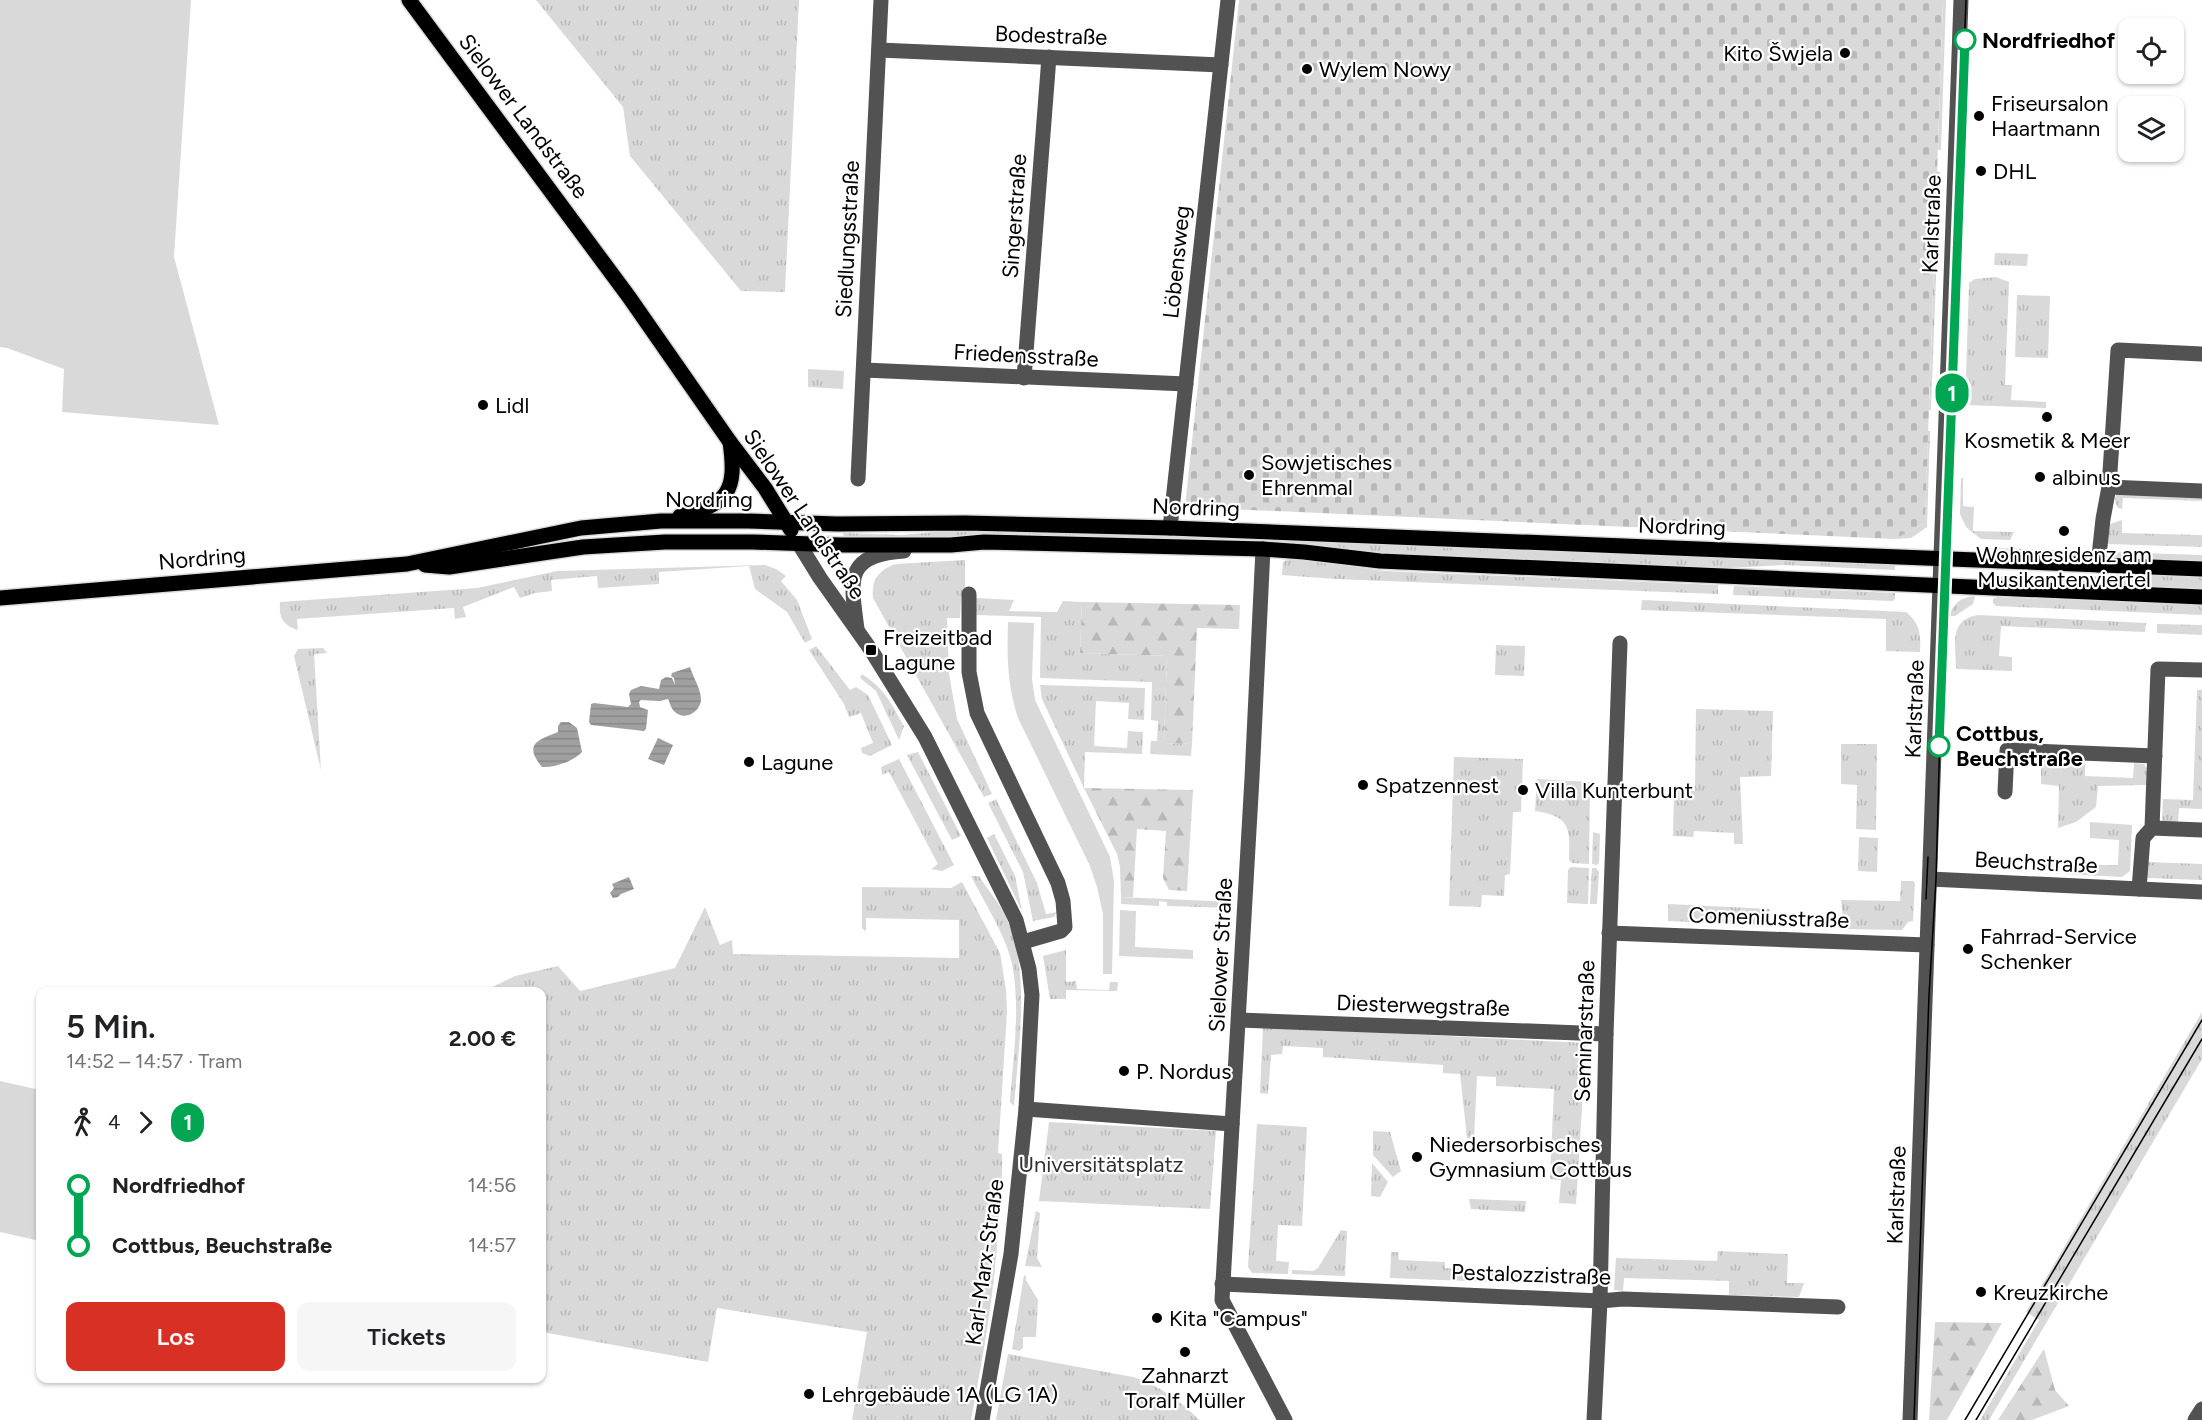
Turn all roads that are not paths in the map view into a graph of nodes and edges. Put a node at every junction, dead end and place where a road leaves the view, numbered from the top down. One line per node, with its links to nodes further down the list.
1 (409, 0): 12 (main road, Sielower Landstraße)
2 (881, 0): 5 (street, Siedlungsstraße)
3 (1228, 0): 7 (street, Löbensweg)
4 (1961, 0): 22 (street, Karlstraße)
5 (879, 50): 6 (street, Bodestraße); 9 (street, Siedlungsstraße)
6 (1049, 57): 7 (street, Bodestraße); 10 (street, Singerstraße)
7 (1221, 65): 11 (street, Löbensweg)
8 (2202, 354): 14 (street)
9 (864, 370): 10 (street, Friedensstraße); 13 (street, Siedlungsstraße)
10 (1024, 378): 11 (street, Friedensstraße)
11 (1185, 384): 18 (street, Löbensweg)
12 (730, 442): 16 (main road); 17 (main road, Sielower Landstraße)
13 (858, 479)
14 (2109, 487): 15 (street); 24 (street)
15 (2202, 491)
16 (661, 521): 17 (main road, Nordring); 23 (main road, Nordring)
17 (787, 524): 18 (main road, Nordring); 19 (main road, Sielower Landstraße)
18 (1170, 528): 22 (main road, Nordring)
19 (799, 544): 20 (main road, Nordring); 23 (main road, Nordring); 30 (street, Sielower Landstraße)
20 (951, 545): 21 (main road, Nordring); 30 (street)
21 (1263, 549): 26 (main road, Nordring); 43 (street, Sielower Straße)
22 (1941, 559): 24 (main road, Nordring); 26 (street, Karlstraße)
23 (407, 564): 29 (main road, Nordring)
24 (2098, 566): 25 (main road, Nordring)
25 (2202, 569)
26 (1941, 585): 28 (main road, Nordring); 37 (street, Karlstraße)
27 (969, 594): 41 (street)
28 (2202, 597)
29 (0, 598)
30 (857, 631): 41 (street, Sielower Landstraße)
31 (1620, 643): 40 (street, Seminarstraße)
32 (2202, 670): 33 (street)
33 (2155, 756): 34 (street); 35 (street)
34 (2005, 792)
35 (2152, 828): 36 (street); 38 (street)
36 (2202, 830)
37 (1930, 879): 38 (street, Beuchstraße); 42 (street, Karlstraße)
38 (2139, 889): 39 (street, Beuchstraße)
39 (2202, 892)
40 (1609, 933): 42 (street, Comeniusstraße); 44 (street, Seminarstraße)
41 (1023, 942): 45 (street, Sielower Landstraße)
42 (1927, 945): 54 (street, Karlstraße)
43 (1239, 1020): 44 (street, Diesterwegstraße); 46 (street, Sielower Straße)
44 (1606, 1034): 48 (street, Seminarstraße)
45 (1026, 1109): 46 (street); 51 (street, Karl-Marx-Straße)
46 (1232, 1124): 47 (street, Sielower Straße)
47 (1222, 1284): 48 (street, Pestalozzistraße); 52 (street, Sielower Straße)
48 (1600, 1301): 49 (street, Pestalozzistraße); 53 (street, Seminarstraße)
49 (1838, 1307)
50 (2202, 1408): 55 (street)
51 (982, 1420)
52 (1285, 1420)
53 (1594, 1420)
54 (1910, 1420)
55 (2195, 1420)

